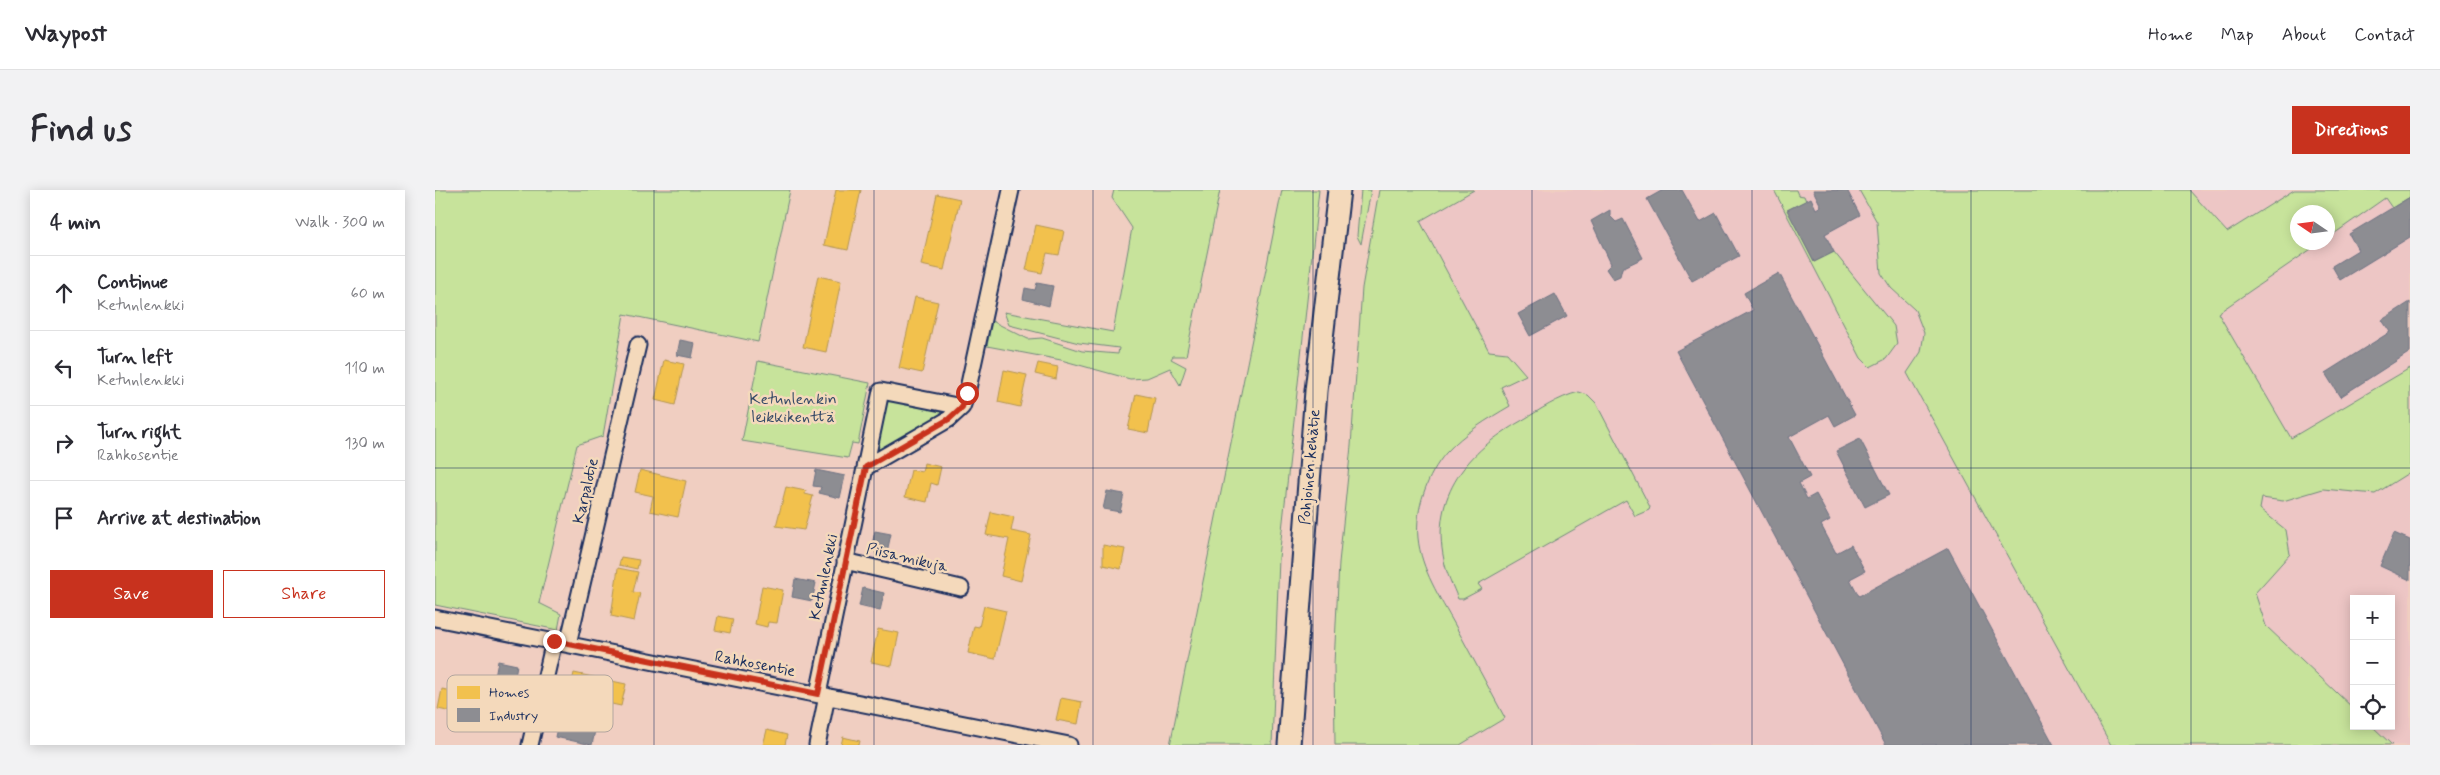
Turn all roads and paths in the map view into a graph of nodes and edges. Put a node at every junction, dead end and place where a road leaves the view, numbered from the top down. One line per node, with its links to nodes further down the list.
1 (1011, 190): 4 (street)
2 (1339, 190): 16 (main road, Pohjoinen kehätie)
3 (638, 345): 9 (street, Karpalotie)
4 (962, 407): 5 (street); 5 (street, Ketunlenkki)
5 (866, 467): 6 (street, Ketunlenkki)
6 (845, 561): 7 (street, Piisamikuja); 11 (street, Ketunlenkki)
7 (961, 588)
8 (435, 618): 9 (street, Rahkosentie)
9 (561, 643): 10 (street, Karpalotie); 11 (street, Rahkosentie)
10 (551, 675)
11 (823, 695): 14 (street, Ketunlenkki); 15 (street, Rahkosentie)
12 (534, 732): 13 (street, Karpalotie)
13 (530, 745)
14 (817, 745)
15 (1069, 745)
16 (1289, 745)

